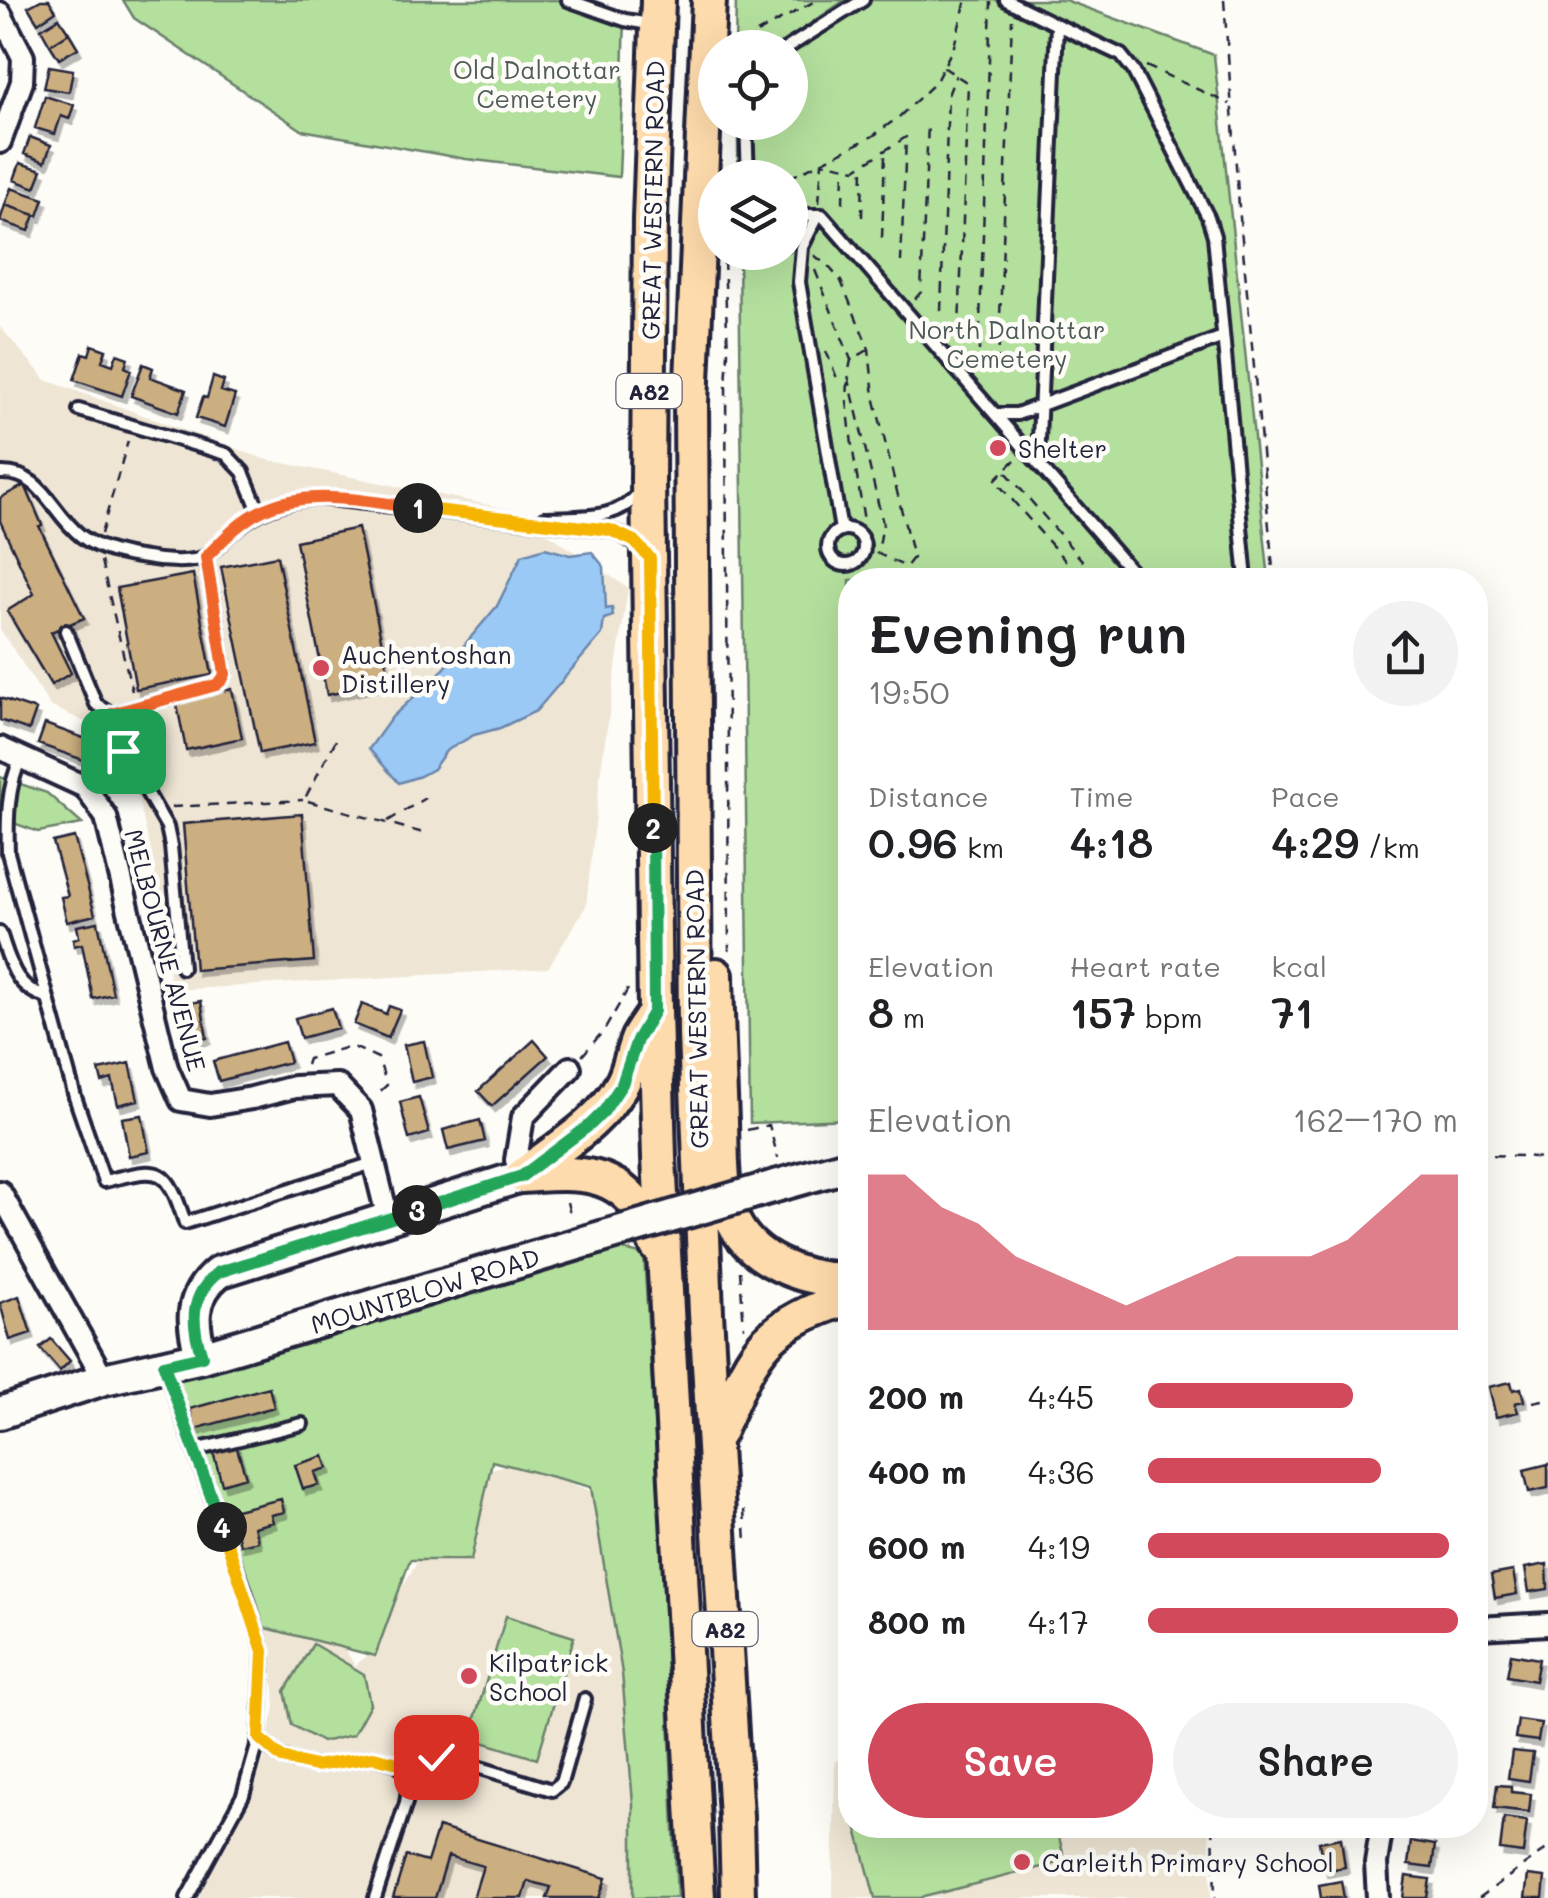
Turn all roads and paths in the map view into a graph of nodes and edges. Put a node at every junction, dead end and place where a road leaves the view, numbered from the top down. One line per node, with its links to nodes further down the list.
1 (568, 0): 9 (lane)
2 (708, 0): 67 (main road, GREAT WESTERN ROAD / A82)
3 (817, 0): 12 (path)
4 (863, 0): 13 (lane)
5 (966, 0): 15 (path)
6 (992, 0): 41 (path)
7 (1224, 0): 17 (path)
8 (1009, 2): 11 (lane); 43 (path)
9 (657, 12): 52 (main road, GREAT WESTERN ROAD / A82)
10 (0, 13): 19 (street)
11 (1057, 25): 14 (lane); 45 (lane)
12 (762, 30)
13 (808, 34)
14 (1121, 55): 17 (path); 39 (lane)
15 (943, 67): 16 (path); 21 (path)
16 (956, 75): 37 (path); 38 (path)
17 (1232, 104): 65 (path)
18 (928, 123): 36 (path)
19 (0, 142)
20 (885, 151): 22 (path); 30 (path); 33 (path)
21 (822, 162): 23 (path); 24 (path); 27 (path)
22 (863, 164): 23 (path); 28 (path)
23 (844, 168): 25 (path)
24 (808, 169)
25 (843, 203)
26 (808, 215): 27 (lane)
27 (818, 215): 29 (lane); 36 (lane)
28 (862, 217)
29 (808, 235)
30 (882, 238)
31 (808, 251): 40 (path)
32 (808, 256): 42 (path)
33 (901, 262)
34 (725, 270): 78 (path)
35 (800, 270): 55 (lane)
36 (904, 310): 47 (lane)
37 (941, 311)
38 (959, 330)
39 (1223, 338): 45 (lane); 64 (lane)
40 (870, 349): 42 (path); 58 (path)
41 (979, 350)
42 (851, 360): 44 (path)
43 (998, 367)
44 (848, 375): 56 (path); 58 (path)
45 (1041, 404): 47 (lane); 49 (lane)
46 (79, 410): 53 (lane)
47 (996, 414): 48 (lane)
48 (1026, 448): 49 (lane); 50 (path)
49 (1038, 462): 63 (lane)
50 (1004, 470): 61 (path); 62 (path)
51 (0, 473): 59 (lane)
52 (648, 479): 54 (lane); 60 (main road, GREAT WESTERN ROAD / A82)
53 (260, 511): 54 (lane); 59 (lane)
54 (514, 519): 60 (lane)
55 (841, 530): 56 (lane); 57 (lane)
56 (858, 534): 57 (lane)
57 (864, 547): 58 (path)
58 (877, 554)
59 (206, 557): 68 (lane)
60 (650, 558): 82 (main road, GREAT WESTERN ROAD / A82)
61 (1072, 568)
62 (1089, 568)
63 (1129, 568)
64 (1245, 568)
65 (1273, 568)
66 (66, 631): 68 (lane)
67 (692, 689): 98 (main road); 110 (main road, GREAT WESTERN ROAD / A82)
68 (112, 714): 74 (lane)
69 (336, 740): 73 (path)
70 (0, 748): 71 (street, MELBOURNE AVENUE)
71 (22, 757): 81 (lane); 84 (street, MELBOURNE AVENUE)
72 (425, 798): 75 (path)
73 (304, 800): 74 (path); 75 (path)
74 (155, 808): 79 (lane)
75 (385, 823): 76 (path)
76 (427, 834)
77 (0, 934): 81 (lane)
78 (730, 964)
79 (182, 968)
80 (630, 985): 83 (path)
81 (48, 996): 89 (lane)
82 (654, 1011): 91 (main road); 99 (main road, GREAT WESTERN ROAD / A82)
83 (570, 1068): 91 (street)
84 (310, 1086): 85 (street); 85 (path)
85 (354, 1104): 89 (street)
86 (770, 1130): 92 (path)
87 (1488, 1156): 88 (path)
88 (1548, 1159)
89 (373, 1163): 95 (street)
90 (838, 1168): 92 (street, MOUNTBLOW ROAD)
91 (522, 1176): 95 (street); 99 (main road, A82)
92 (776, 1177): 97 (street, MOUNTBLOW ROAD, bridge)
93 (0, 1192): 96 (street)
94 (566, 1195): 97 (path)
95 (388, 1219): 103 (street)
96 (10, 1233): 105 (street)
97 (580, 1234): 103 (street, MOUNTBLOW ROAD)
98 (746, 1238): 100 (main road); 102 (path)
99 (664, 1264): 122 (main road, GREAT WESTERN ROAD / A82)
100 (838, 1279)
101 (838, 1301): 110 (main road)
102 (744, 1326)
103 (202, 1356): 104 (street, MOUNTBLOW ROAD)
104 (164, 1365): 105 (street, MOUNTBLOW ROAD); 111 (lane)
105 (104, 1378): 108 (street, MOUNTBLOW ROAD)
106 (1548, 1399): 107 (path)
107 (1533, 1402)
108 (0, 1413)
109 (302, 1424): 111 (lane)
110 (715, 1440): 123 (main road, GREAT WESTERN ROAD / A82)
111 (195, 1450): 115 (lane)
112 (1548, 1624): 113 (street)
113 (1488, 1629)
114 (585, 1700): 116 (lane)
115 (259, 1738): 116 (lane); 120 (lane)
116 (399, 1764): 121 (lane)
117 (1213, 1838): 124 (path)
118 (1380, 1838): 125 (street)
119 (1548, 1848): 126 (path)
120 (187, 1898)
121 (375, 1898)
122 (698, 1898)
123 (738, 1898)
124 (1215, 1898)
125 (1378, 1898)
126 (1479, 1898)

